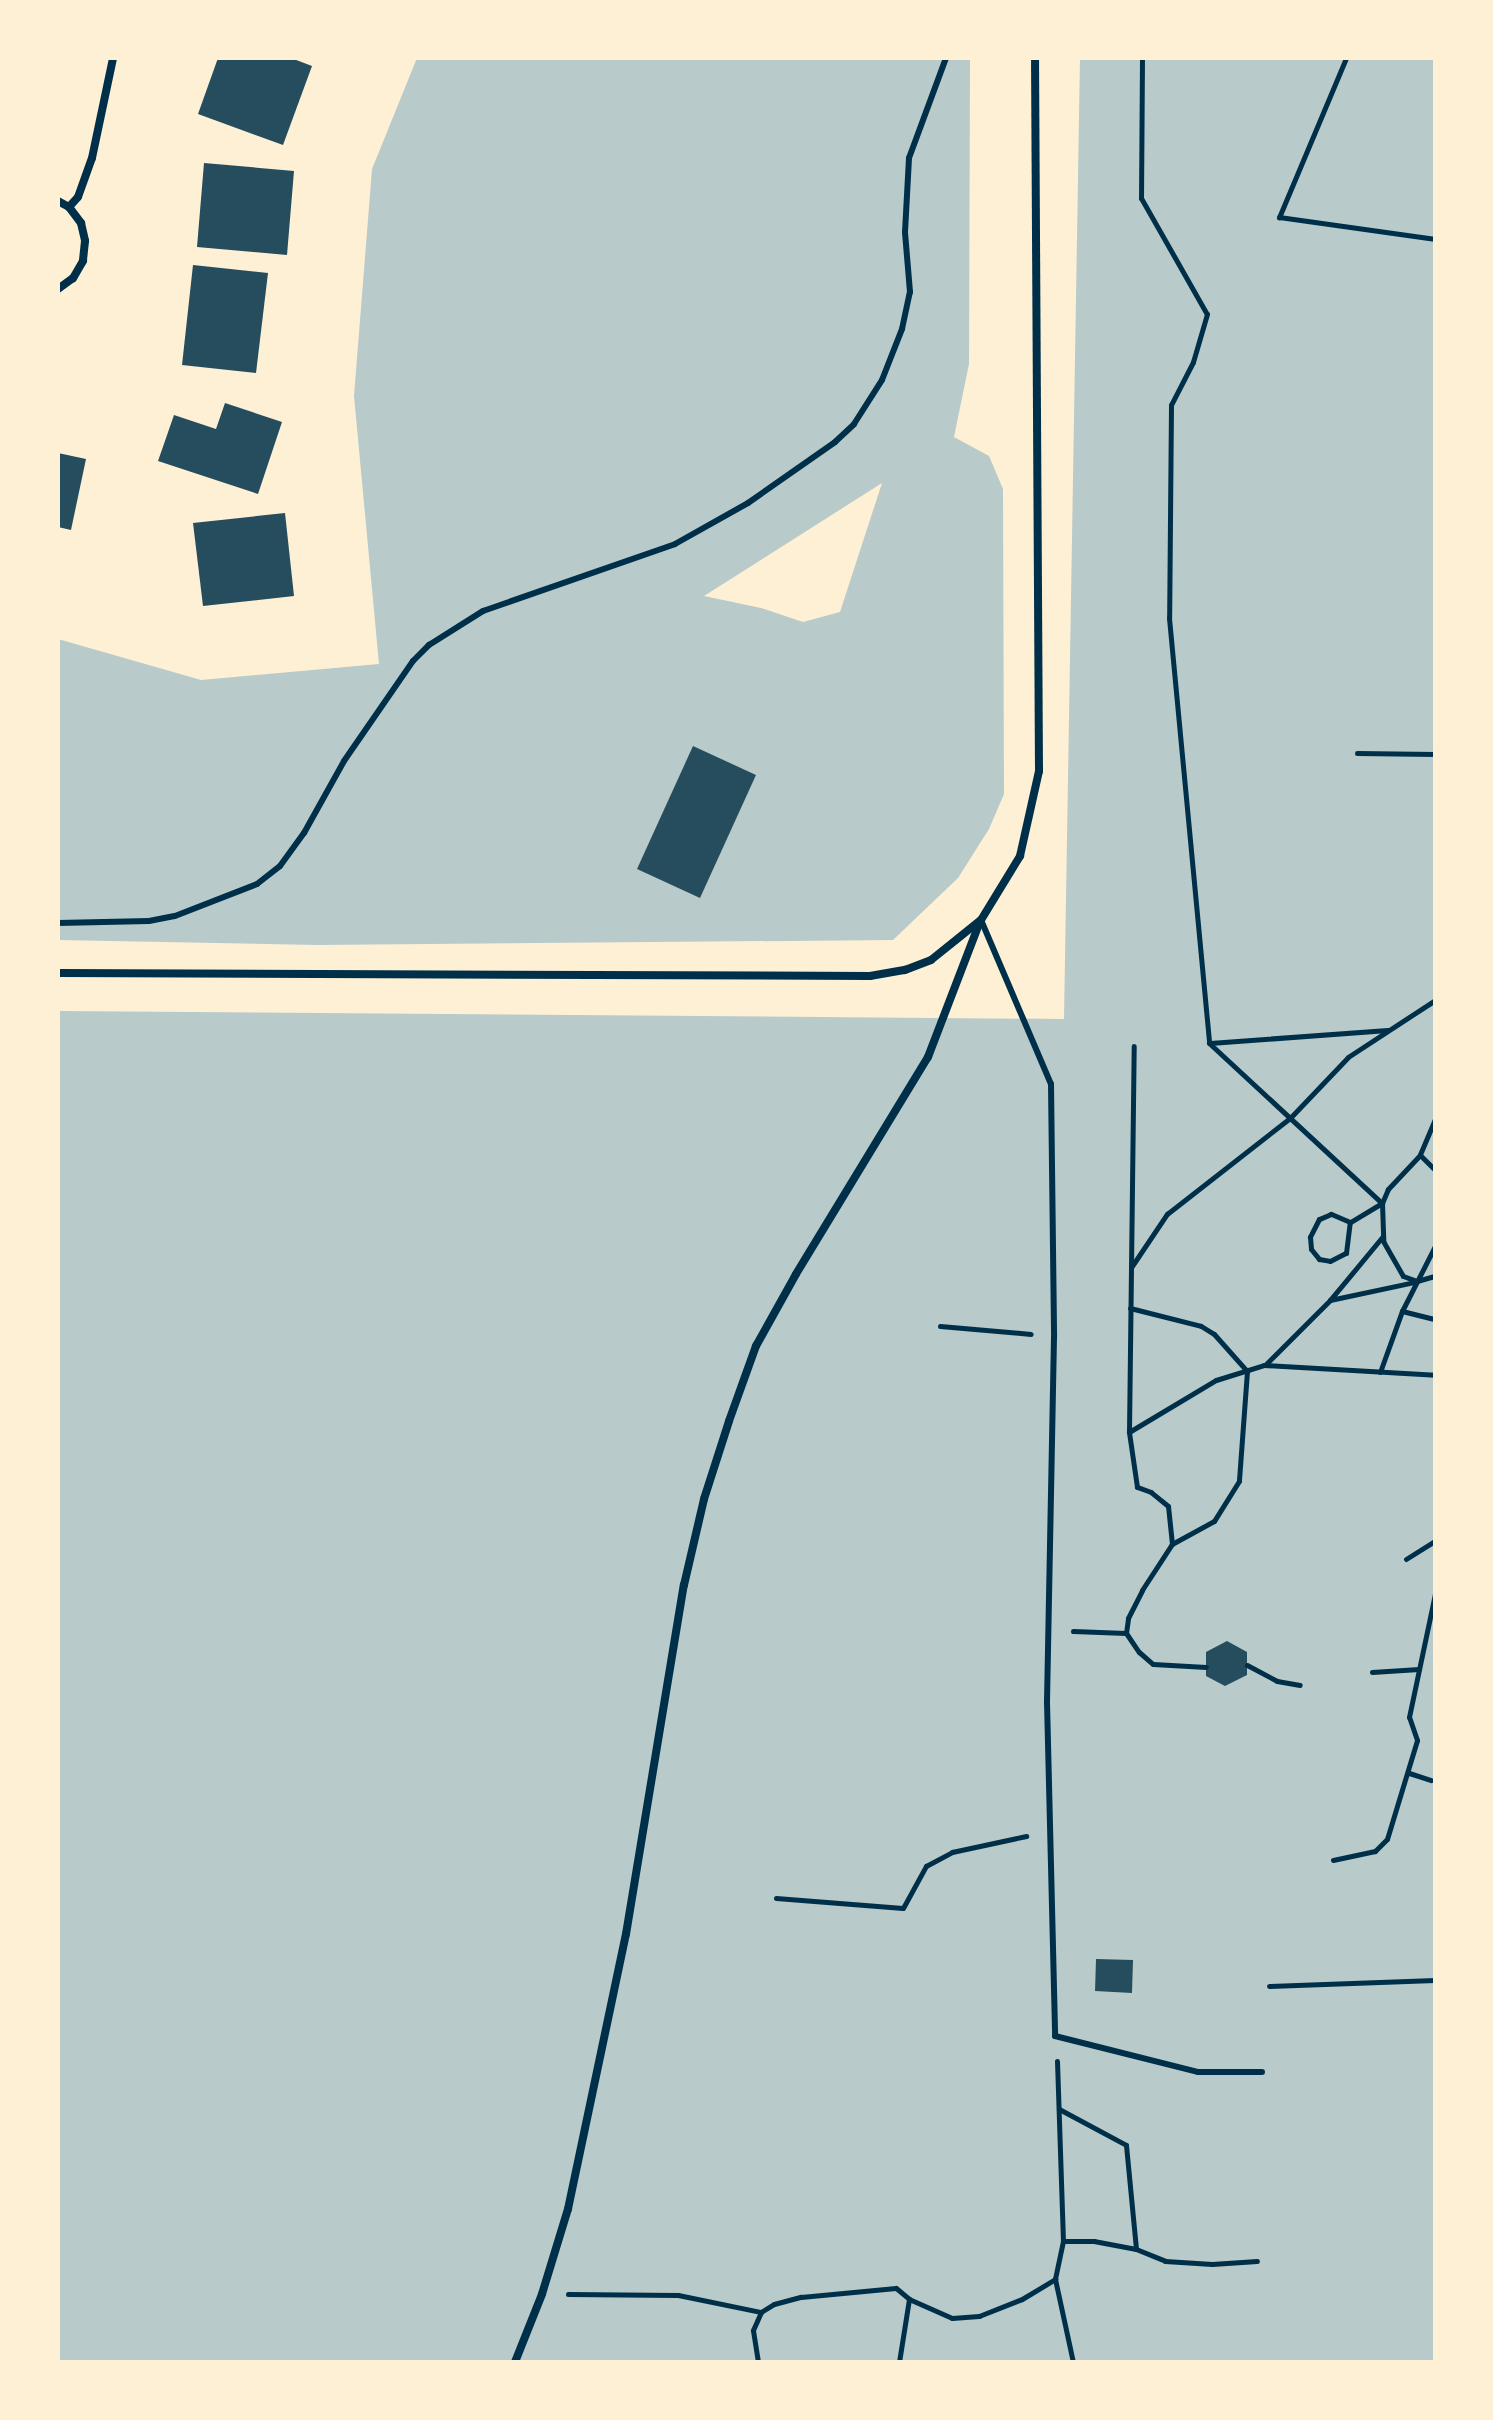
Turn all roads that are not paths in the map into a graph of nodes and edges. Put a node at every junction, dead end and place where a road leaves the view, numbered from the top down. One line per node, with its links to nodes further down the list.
1 (113, 58): 5 (street)
2 (946, 58): 8 (lane)
3 (1035, 58): 7 (street)
4 (58, 201): 5 (street)
5 (69, 207): 6 (street)
6 (58, 289)
7 (981, 920): 9 (street); 10 (lane); 11 (street)
8 (58, 923)
9 (58, 973)
10 (1262, 2072)
11 (515, 2362)

